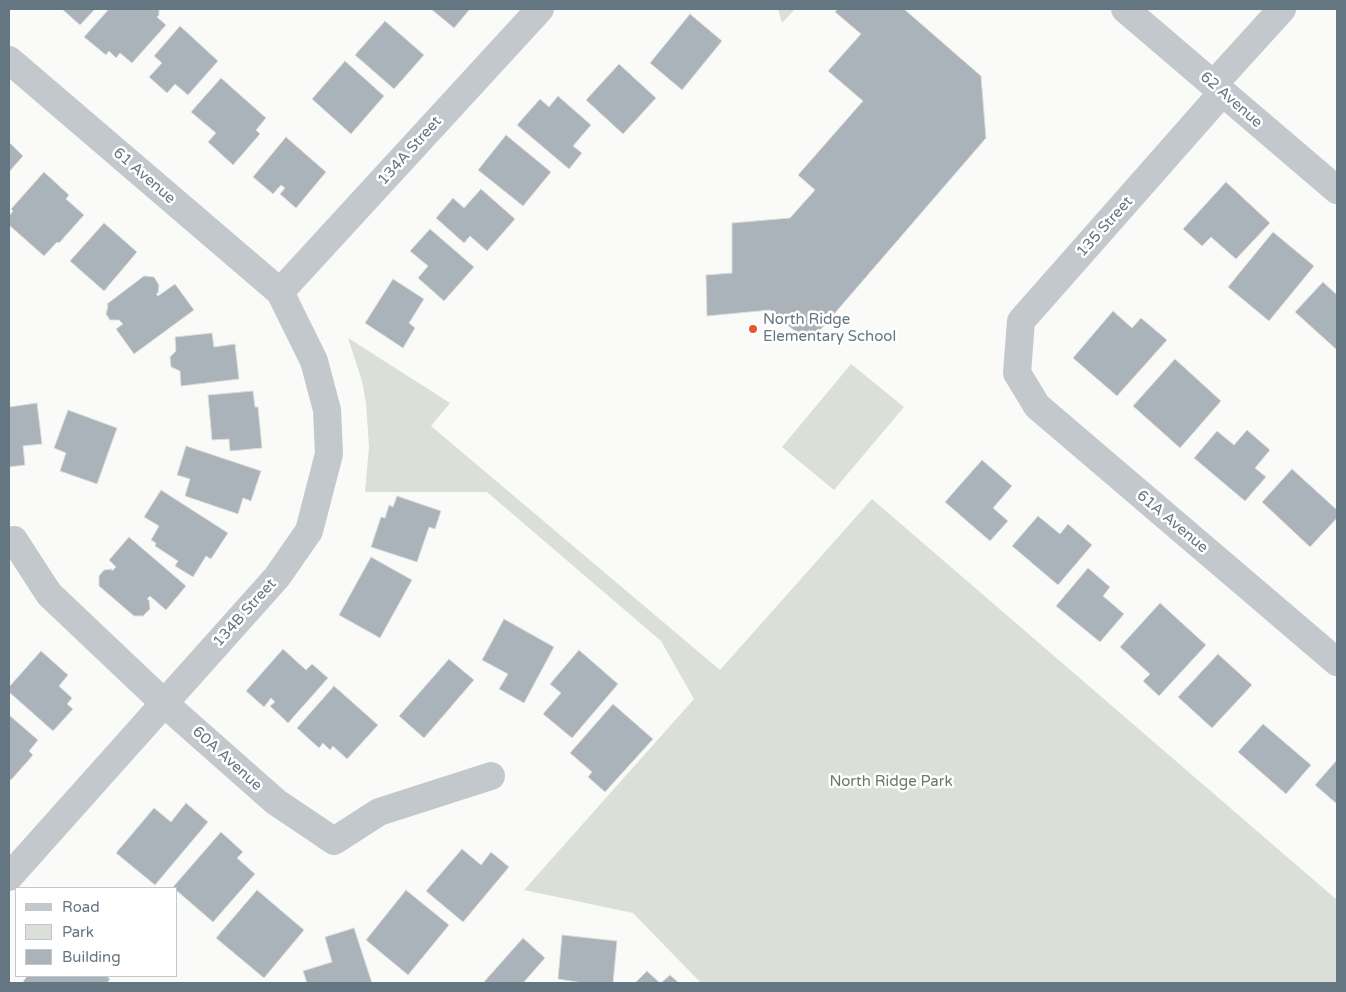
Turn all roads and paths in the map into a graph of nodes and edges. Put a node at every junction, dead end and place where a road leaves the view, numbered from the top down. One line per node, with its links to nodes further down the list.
1 (540, 9): 7 (street, 134A Street)
2 (1125, 9): 5 (street, 62 Avenue)
3 (1282, 9): 5 (street, 135 Street)
4 (9, 60): 7 (street, 61 Avenue)
5 (1218, 89): 6 (street, 62 Avenue); 8 (street, 135 Street)
6 (1337, 190)
7 (280, 292): 11 (street, 134B Street)
8 (1017, 373): 10 (street, 61A Avenue)
9 (14, 540): 11 (street, 60A Avenue)
10 (1337, 662)
11 (165, 704): 12 (street, 60A Avenue); 13 (street, 134B Street)
12 (491, 776)
13 (9, 878)

